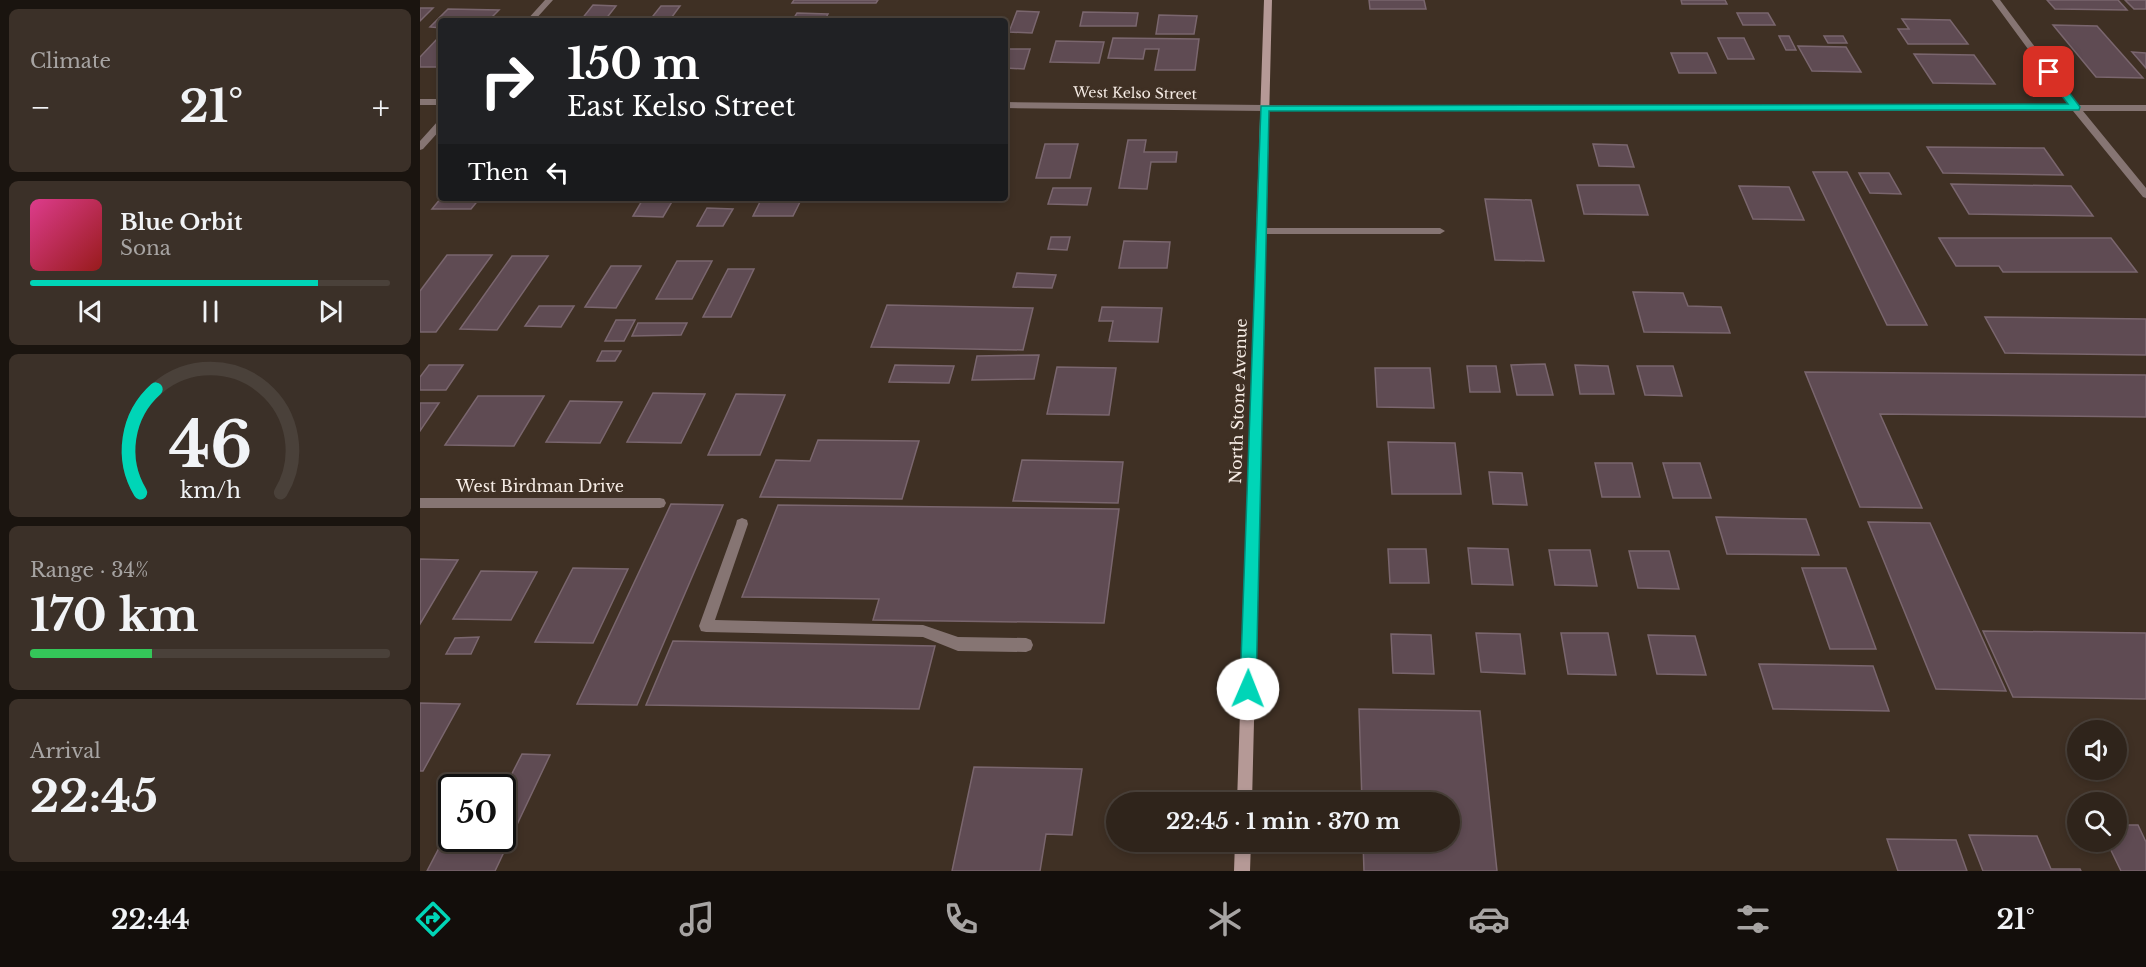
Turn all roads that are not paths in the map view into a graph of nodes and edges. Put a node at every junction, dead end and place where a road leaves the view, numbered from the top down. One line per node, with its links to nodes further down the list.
1 (549, 0): 4 (street)
2 (1268, 0): 9 (main road, North Stone Avenue)
3 (1996, 0): 8 (street)
4 (533, 18)
5 (420, 102): 6 (street)
6 (438, 102)
7 (1008, 105): 9 (street, West Kelso Street)
8 (2075, 107): 9 (street, West Kelso Street); 10 (street, West Kelso Street); 13 (street)
9 (1264, 108): 14 (main road, North Stone Avenue)
10 (2146, 108)
11 (438, 126): 12 (street)
12 (420, 147)
13 (2146, 195)
14 (1261, 231): 15 (street); 20 (main road, North Stone Avenue)
15 (1440, 231)
16 (420, 503): 17 (street, West Birdman Drive)
17 (660, 503)
18 (742, 524): 19 (street)
19 (1026, 645)
20 (1244, 792)
21 (1243, 852): 22 (main road)
22 (1242, 871)

